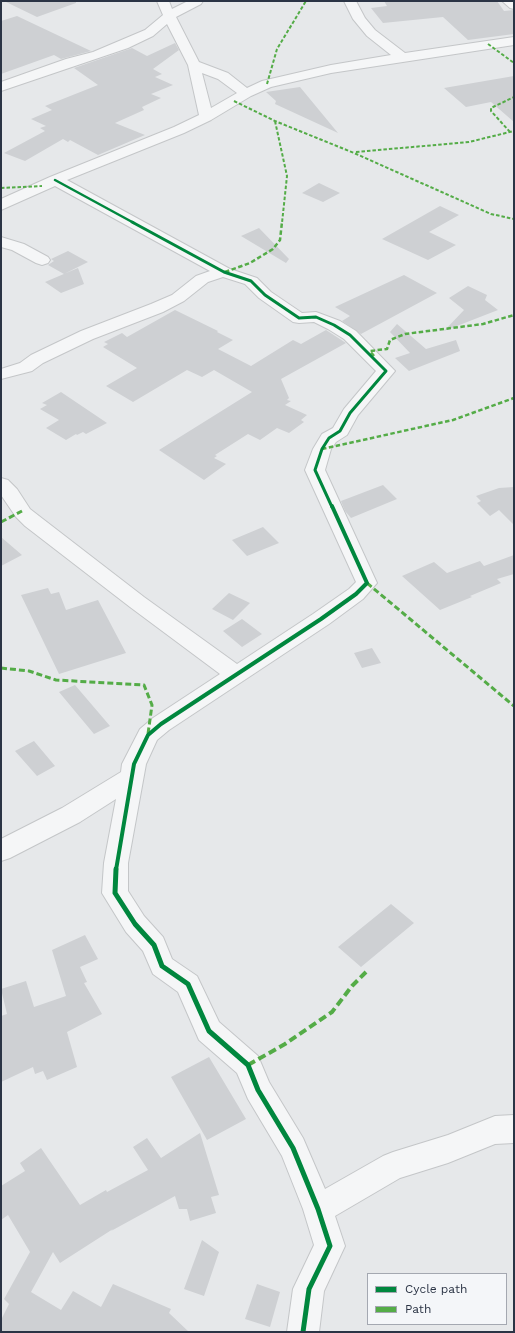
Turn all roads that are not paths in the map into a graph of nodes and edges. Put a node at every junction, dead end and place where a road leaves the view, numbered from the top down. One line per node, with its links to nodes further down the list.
1 (163, 1): 6 (street)
2 (197, 1): 6 (street)
3 (350, 1): 8 (street)
4 (508, 1): 5 (street)
5 (514, 5)
6 (169, 16): 9 (street); 10 (street)
7 (514, 41): 8 (street)
8 (402, 56): 11 (street)
9 (194, 65): 11 (street); 12 (street)
10 (1, 87)
11 (246, 93): 12 (street)
12 (206, 117): 13 (street)
13 (55, 180): 14 (street); 17 (street)
14 (1, 205)
15 (1, 242): 16 (street)
16 (42, 260)
17 (224, 272): 18 (street); 20 (street)
18 (1, 374)
19 (1, 484): 20 (street)
20 (237, 675): 21 (street)
21 (131, 777): 22 (street); 24 (street)
22 (1, 851)
23 (514, 1129): 24 (street)
24 (318, 1209): 25 (street)
25 (303, 1332)

